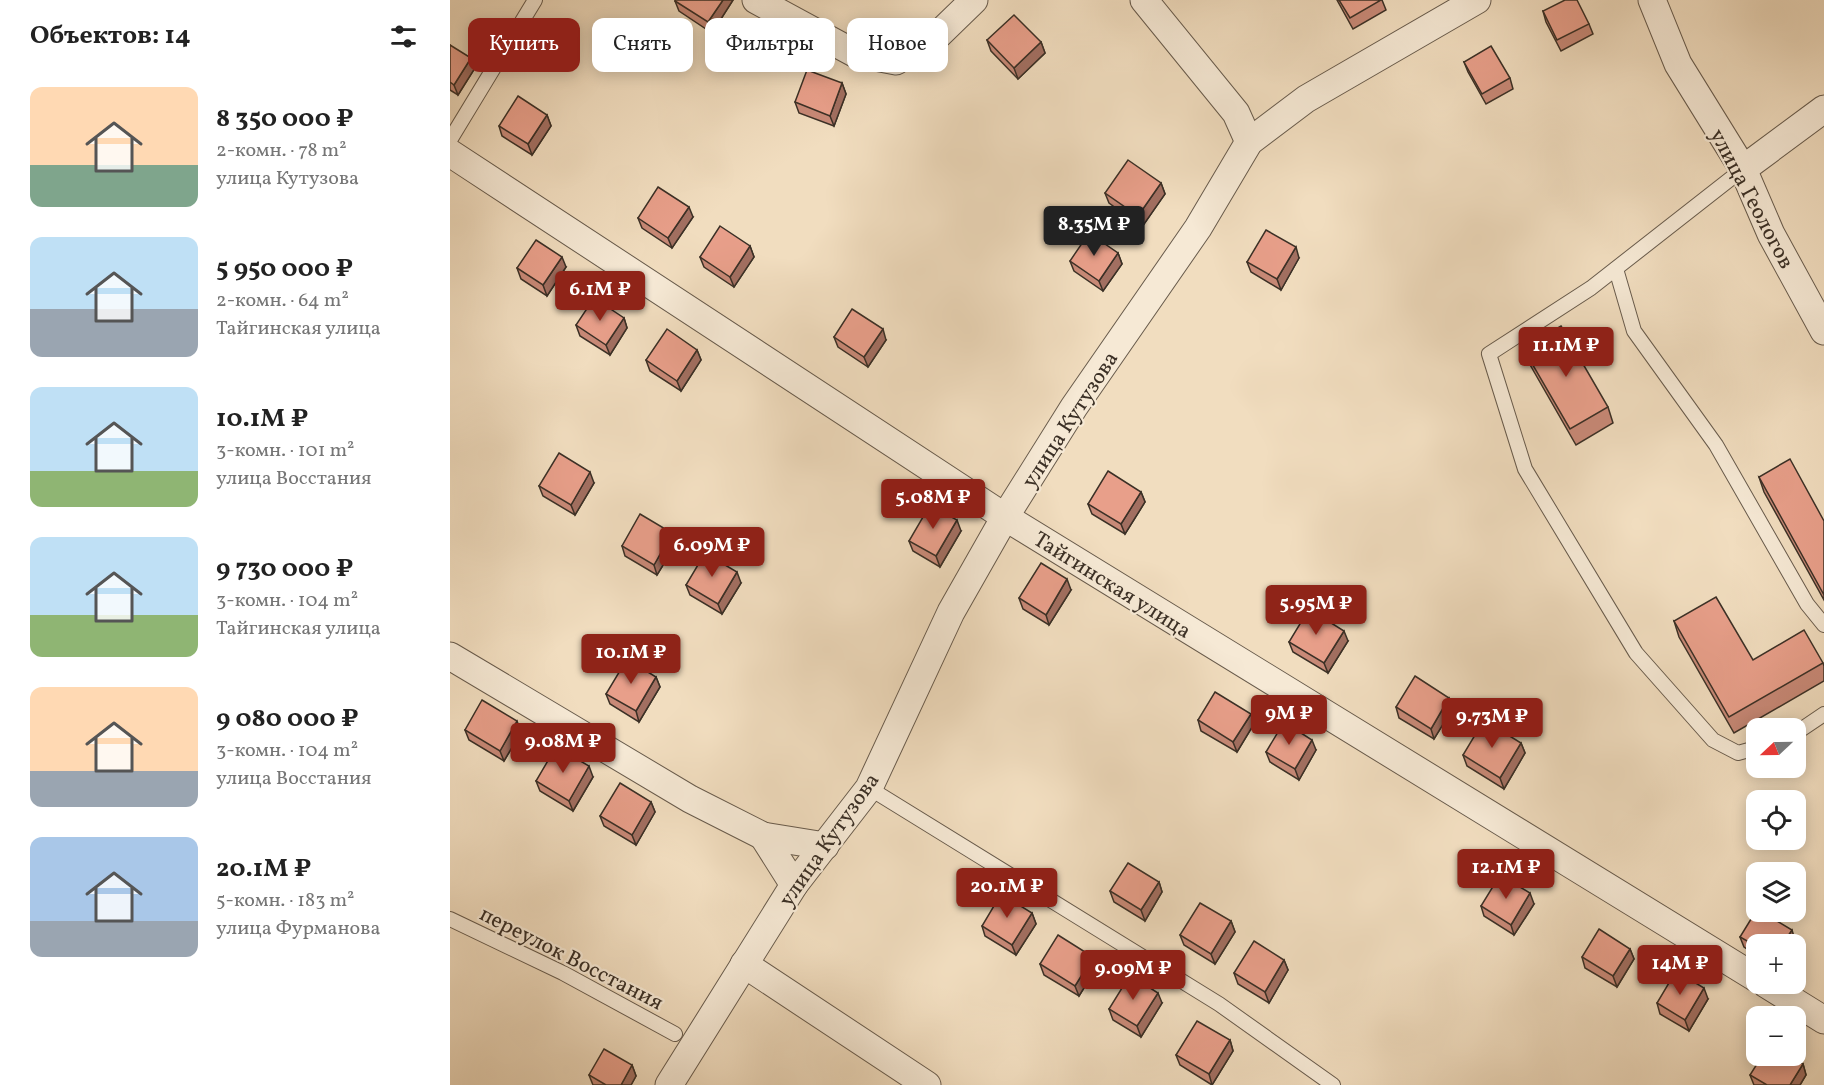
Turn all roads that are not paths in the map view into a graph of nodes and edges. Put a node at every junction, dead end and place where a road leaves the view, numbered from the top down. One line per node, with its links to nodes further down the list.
1 (536, 0): 8 (lane)
2 (756, 0): 3 (street)
3 (974, 0)
4 (1144, 0): 9 (street)
5 (1477, 0): 9 (street, улица Кутузова)
6 (1652, 0): 11 (street, улица Геологов)
7 (1824, 109): 11 (street)
8 (450, 141)
9 (1249, 142): 14 (street, улица Кутузова)
10 (450, 153): 14 (street, Тайгинская улица)
11 (1743, 169): 12 (lane); 13 (street, улица Геологов)
12 (1616, 269): 15 (lane); 19 (lane)
13 (1824, 331)
14 (1005, 517): 20 (street, улица Кутузова); 26 (street, Тайгинская улица)
15 (1824, 625)
16 (450, 656): 21 (street)
17 (1824, 714): 18 (lane)
18 (1806, 726)
19 (1746, 751)
20 (869, 788): 22 (street, улица Кутузова); 32 (lane)
21 (763, 836): 22 (street); 23 (street)
22 (825, 846): 23 (street, улица Кутузова)
23 (794, 885): 25 (street, улица Кутузова)
24 (450, 919): 29 (lane, переулок Восстания)
25 (744, 964): 30 (street, улица Кутузова); 31 (street)
26 (1746, 972)
27 (1782, 994): 28 (street)
28 (1824, 1020)
29 (675, 1034)
30 (669, 1085)
31 (927, 1085)
32 (1333, 1085)

